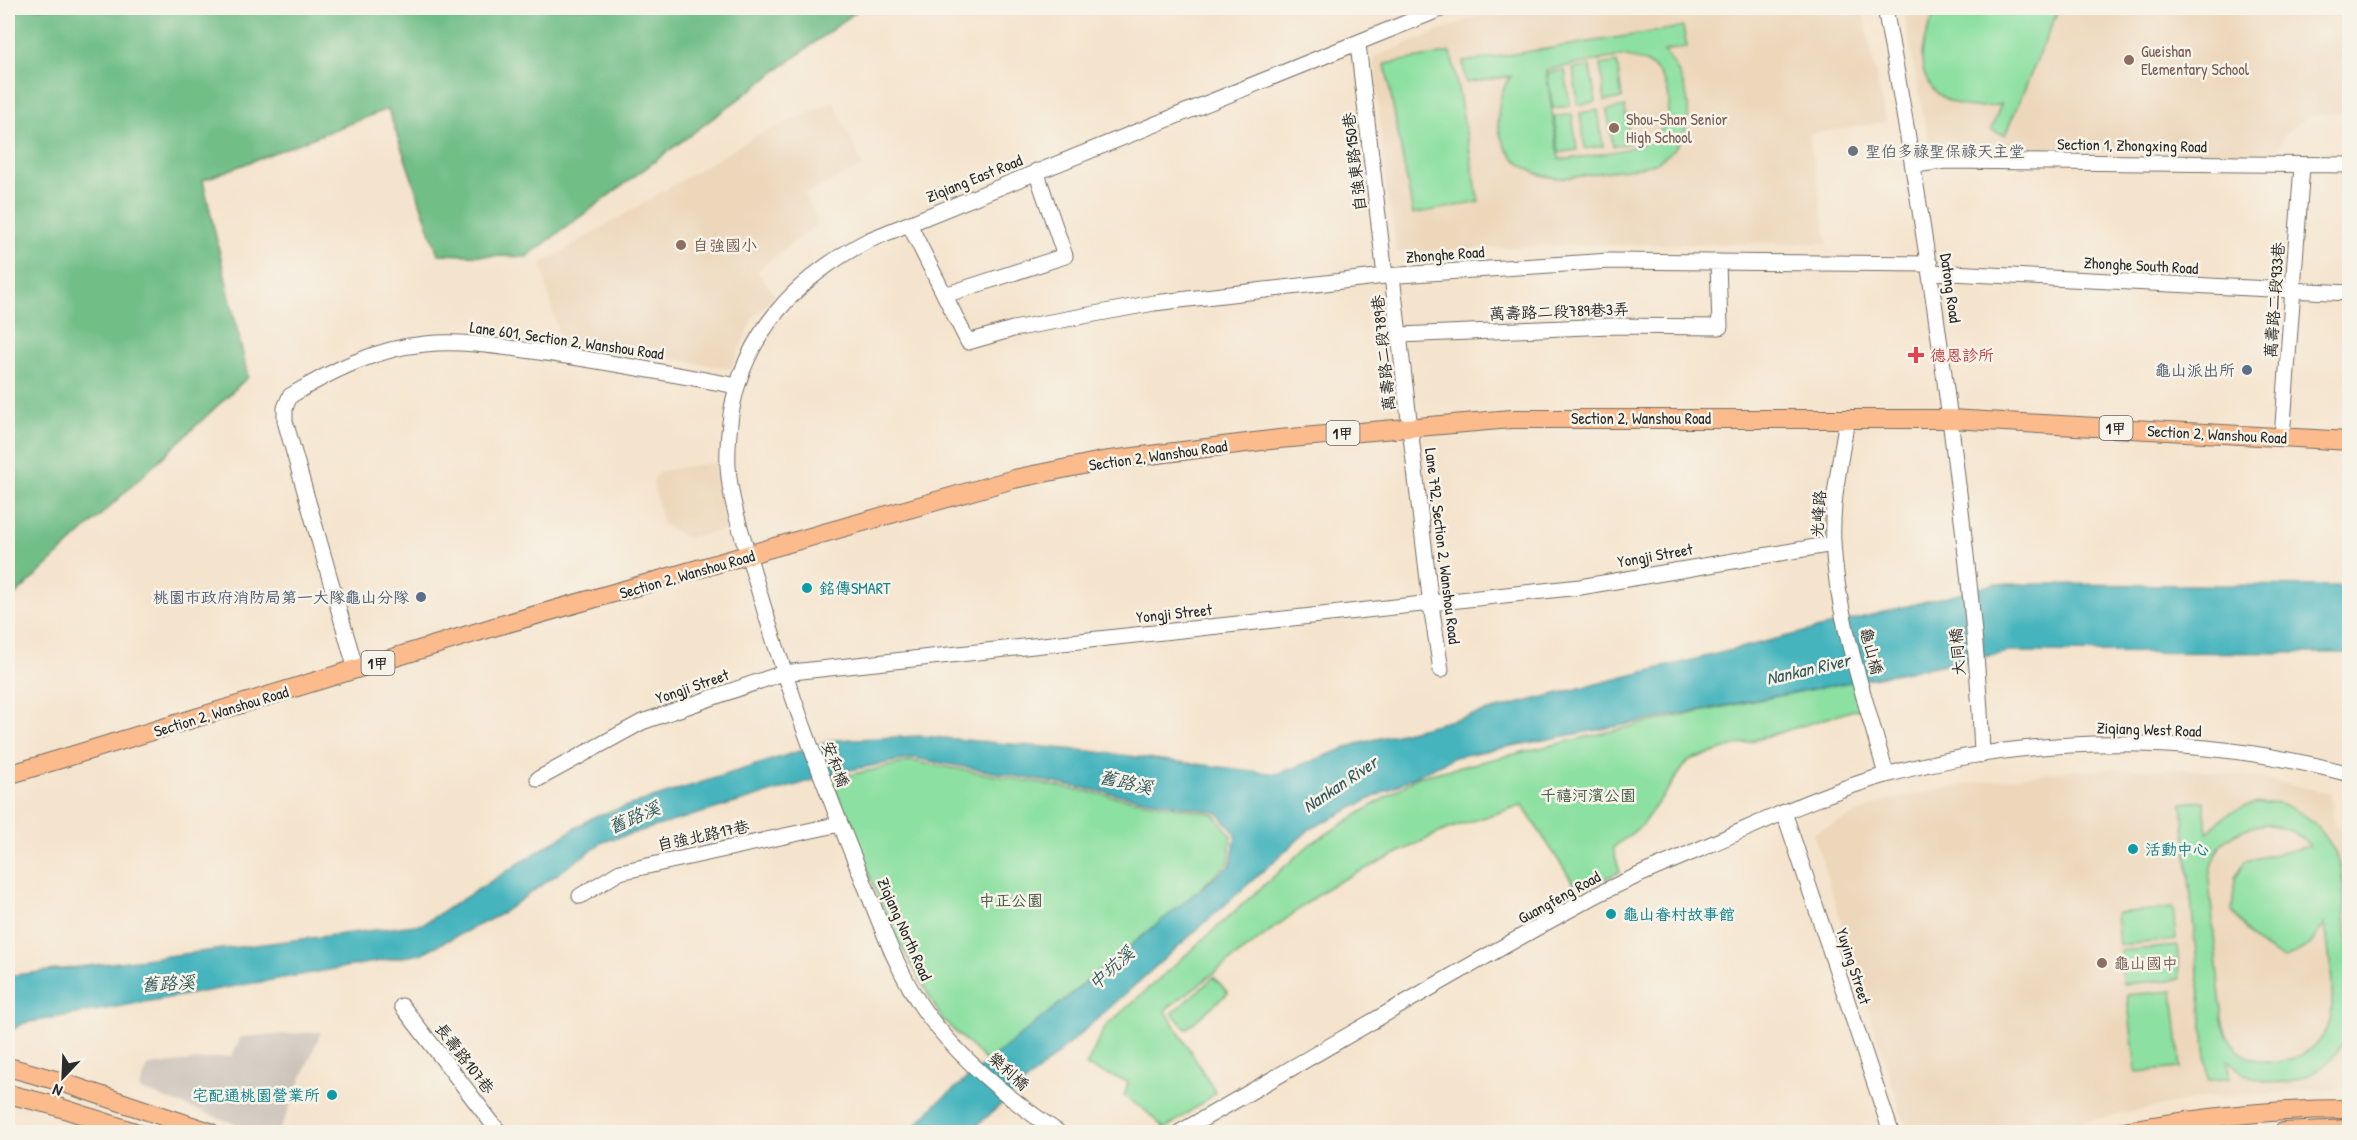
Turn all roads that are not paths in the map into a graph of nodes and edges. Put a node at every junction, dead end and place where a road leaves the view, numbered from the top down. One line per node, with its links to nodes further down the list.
1 (1443, 8): 3 (street, Ziqiang East Road)
2 (1885, 8): 4 (street, Datong Road)
3 (1358, 44): 7 (street, Ziqiang East Road); 11 (street, 自強東路150巷)
4 (1914, 165): 6 (street, Section 1, Zhongxing Road); 10 (street, Datong Road)
5 (2349, 165): 6 (street, Section 1, Zhongxing Road)
6 (2302, 166): 12 (street, 萬壽路二段933巷)
7 (1036, 171): 8 (street, Ziqiang East Road); 14 (street)
8 (909, 224): 14 (street); 16 (street, Ziqiang East Road)
9 (1718, 262): 10 (street, Zhonghe Road); 11 (street, Zhonghe Road); 15 (street, 萬壽路二段789巷3弄)
10 (1930, 268): 12 (street, Zhonghe South Road); 18 (street, Datong Road)
11 (1389, 276): 14 (street, Zhonghe Road); 15 (street, 萬壽路二段789巷)
12 (2292, 291): 13 (street, Zhonghe South Road); 20 (street, 萬壽路二段933巷)
13 (2349, 293)
14 (945, 295)
15 (1400, 335): 19 (street, 萬壽路二段789巷)
16 (737, 386): 23 (street, Ziqiang East Road); 27 (street, Lane 601, Section 2, Wanshou Road)
17 (1847, 418): 18 (main road, Section 2, Wanshou Road / 1甲); 19 (main road, Section 2, Wanshou Road / 1甲); 22 (street, 光峰路)
18 (1950, 419): 20 (main road, Section 2, Wanshou Road / 1甲); 24 (street, Datong Road)
19 (1409, 426): 23 (main road, Section 2, Wanshou Road / 1甲); 25 (street, Lane 792, Section 2, Wanshou Road)
20 (2282, 438): 21 (main road, Section 2, Wanshou Road / 1甲)
21 (2349, 441)
22 (1833, 544): 25 (street, Yongji Street); 26 (street, 光峰路)
23 (749, 556): 27 (main road, Section 2, Wanshou Road / 1甲); 29 (street)
24 (1969, 576): 30 (street, 大同橋)
25 (1431, 605): 28 (street, Lane 792, Section 2, Wanshou Road); 29 (street, Yongji Street)
26 (1843, 612): 33 (street, 龜山橋)
27 (356, 670): 32 (main road, Section 2, Wanshou Road / 1甲)
28 (1441, 670)
29 (783, 673): 34 (street, Yongji Street); 35 (street, 安和橋)
30 (1982, 755): 31 (street, Ziqiang West Road); 33 (street, Guangfeng Road)
31 (2349, 774)
32 (8, 775)
33 (1886, 775): 36 (street, Guangfeng Road)
34 (538, 779)
35 (831, 803): 37 (street, Ziqiang North Road)
36 (1784, 812): 49 (street, Guangfeng Road); 50 (street, Yuying Street)
37 (840, 824): 38 (street, 自強北路17巷); 40 (street, Ziqiang North Road)
38 (580, 896)
39 (402, 1006): 47 (street, 長壽路107巷)
40 (967, 1058): 48 (street, 樂利橋)
41 (8, 1067): 46 (main road)
42 (8, 1094): 45 (main road)
43 (2349, 1109): 51 (main road)
44 (2349, 1129): 52 (main road)
45 (135, 1132)
46 (210, 1132)
47 (499, 1132)
48 (1058, 1132)
49 (1180, 1132)
50 (1891, 1132)
51 (2118, 1132)
52 (2283, 1132)

